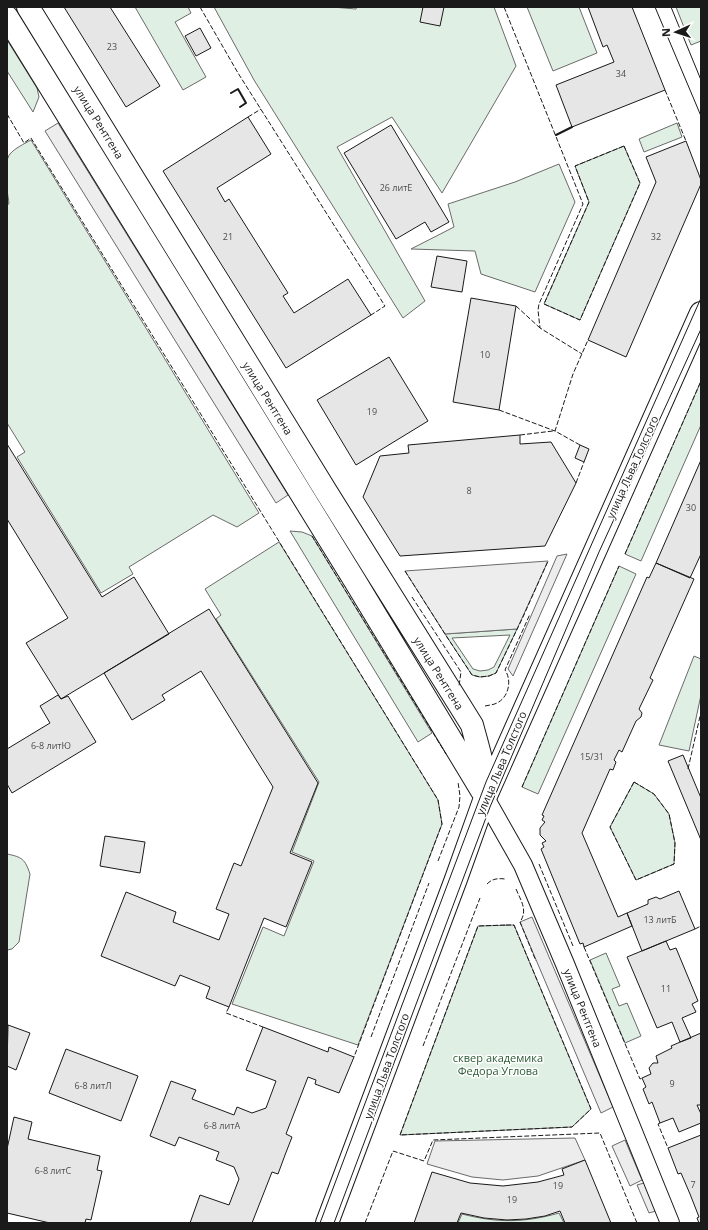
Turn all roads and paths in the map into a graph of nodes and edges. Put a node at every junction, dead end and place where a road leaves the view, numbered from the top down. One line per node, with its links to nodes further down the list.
1 (28, 7): 4 (street, улица Рентгена)
2 (7, 17): 4 (street, улица Рентгена)
3 (701, 313): 4 (street, улица Льва Толстого)
4 (485, 798): 5 (street, улица Льва Толстого); 6 (street, улица Рентгена)
5 (327, 1223)
6 (670, 1223)

